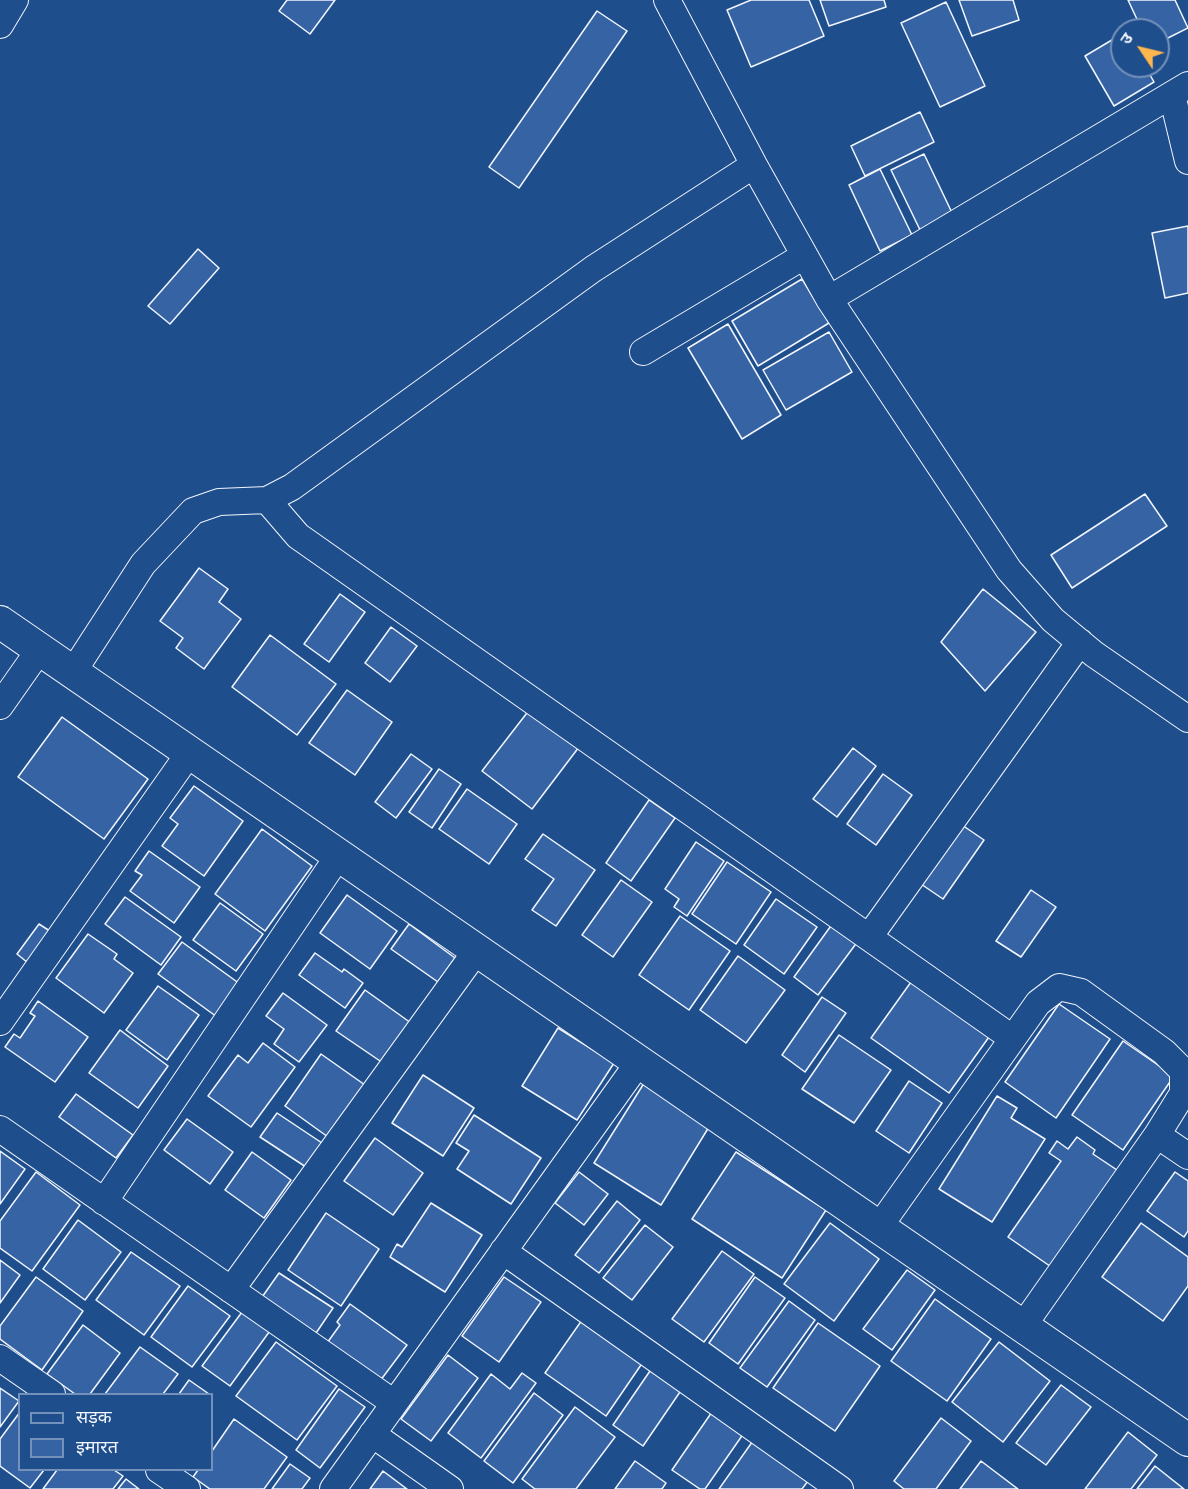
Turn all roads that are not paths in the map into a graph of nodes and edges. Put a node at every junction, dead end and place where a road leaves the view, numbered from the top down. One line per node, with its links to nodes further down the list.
1 (15, 0): 3 (street)
2 (668, 0): 6 (street)
3 (0, 25)
4 (1180, 90): 5 (street); 8 (street)
5 (1188, 161)
6 (754, 165): 7 (street); 10 (street)
7 (804, 256): 8 (street); 9 (street)
8 (829, 299): 12 (street)
9 (643, 352)
10 (267, 500): 14 (street); 19 (street)
11 (0, 622): 13 (street)
12 (1080, 642): 16 (street); 19 (street)
13 (40, 650): 14 (street); 15 (street)
14 (74, 672): 17 (street)
15 (0, 706)
16 (1188, 719)
17 (190, 752): 18 (street); 21 (street)
18 (339, 855): 20 (street); 27 (street)
19 (869, 937): 22 (street)
20 (477, 950): 23 (street); 30 (street)
21 (0, 1022)
22 (1012, 1038): 25 (street); 28 (street)
23 (639, 1062): 28 (street); 29 (street)
24 (0, 1129): 27 (street)
25 (1157, 1134): 26 (street); 31 (street)
26 (1188, 1156)
27 (104, 1202): 30 (street)
28 (879, 1227): 31 (street)
29 (503, 1251): 34 (street); 41 (street)
30 (231, 1290): 34 (street)
31 (1023, 1326): 36 (street)
32 (0, 1358): 33 (street)
33 (49, 1393)
34 (394, 1403): 35 (street)
35 (372, 1434): 39 (street); 40 (street)
36 (1188, 1440)
37 (160, 1471): 38 (street)
38 (187, 1489)
39 (333, 1489)
40 (450, 1489)
41 (840, 1489)

